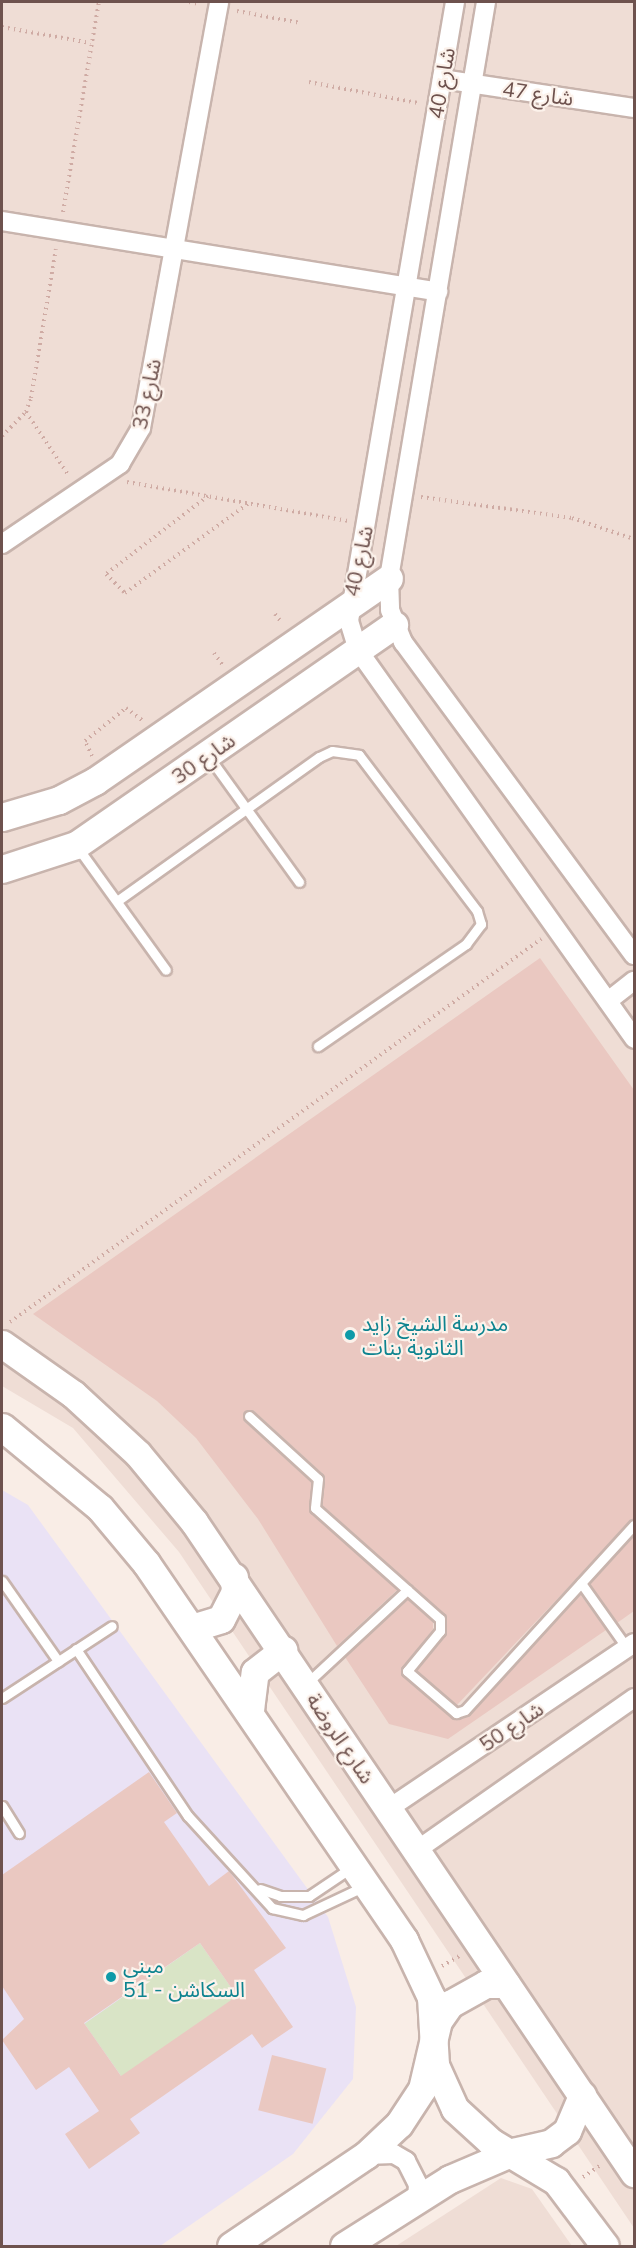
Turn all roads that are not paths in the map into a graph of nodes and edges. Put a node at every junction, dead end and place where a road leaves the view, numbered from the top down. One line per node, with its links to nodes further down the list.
1 (455, 2): 4 (street, شارع 40)
2 (486, 2): 5 (street, شارع 40)
3 (218, 4): 8 (street, شارع 33)
4 (442, 79): 5 (street, شارع 47); 9 (street, شارع 40)
5 (472, 84): 6 (street, شارع 47); 10 (street, شارع 40)
6 (634, 108)
7 (2, 221): 8 (street)
8 (174, 249): 9 (street); 11 (street, شارع 33)
9 (407, 287): 10 (street); 13 (street, شارع 40)
10 (438, 292): 12 (street, شارع 40)
11 (2, 544)
12 (389, 578): 13 (street, شارع 30); 14 (street, شارع 40)
13 (348, 606): 15 (street, شارع 40); 18 (street, شارع 30)
14 (394, 625): 15 (street, شارع 30); 23 (street, شارع 40)
15 (358, 650): 16 (street, شارع 30); 26 (street, شارع 40)
16 (207, 755): 17 (lane); 19 (street, شارع 30)
17 (246, 809): 21 (lane); 22 (lane); 28 (lane)
18 (2, 817)
19 (76, 845): 20 (street, شارع 30); 22 (lane)
20 (2, 869)
21 (299, 882)
22 (117, 901): 24 (lane)
23 (634, 955)
24 (166, 970)
25 (634, 981): 26 (street)
26 (608, 1001): 27 (street, شارع 40)
27 (634, 1039)
28 (318, 1046)
29 (2, 1344): 33 (street, شارع الروضة)
30 (249, 1416): 36 (lane)
31 (2, 1427): 38 (street)
32 (634, 1525): 35 (lane)
33 (234, 1577): 38 (street); 41 (street, شارع الروضة)
34 (2, 1581): 42 (lane)
35 (581, 1583): 36 (lane); 39 (lane)
36 (407, 1590): 43 (lane)
37 (112, 1626): 40 (lane)
38 (192, 1628): 46 (street)
39 (631, 1645): 48 (street, شارع 50)
40 (76, 1649): 42 (lane); 52 (lane)
41 (283, 1650): 43 (street, شارع الروضة); 46 (street)
42 (58, 1661): 44 (lane)
43 (306, 1685): 48 (street, شارع الروضة)
44 (2, 1698)
45 (634, 1698): 50 (street)
46 (250, 1710): 51 (street)
47 (2, 1806): 49 (lane)
48 (388, 1809): 50 (street, شارع الروضة)
49 (19, 1833)
50 (417, 1850): 53 (street, شارع الروضة)
51 (361, 1875): 52 (lane); 52 (lane); 54 (street)
52 (260, 1889)
53 (506, 1984): 54 (street); 55 (street, شارع الروضة)
54 (432, 2040): 56 (street); 57 (street)
55 (582, 2095): 56 (street); 58 (street, شارع الروضة)
56 (513, 2152): 59 (street); 62 (street)
57 (366, 2155): 59 (street); 60 (street)
58 (634, 2173)
59 (417, 2199): 61 (street)
60 (231, 2247)
61 (344, 2247)
62 (605, 2247)

